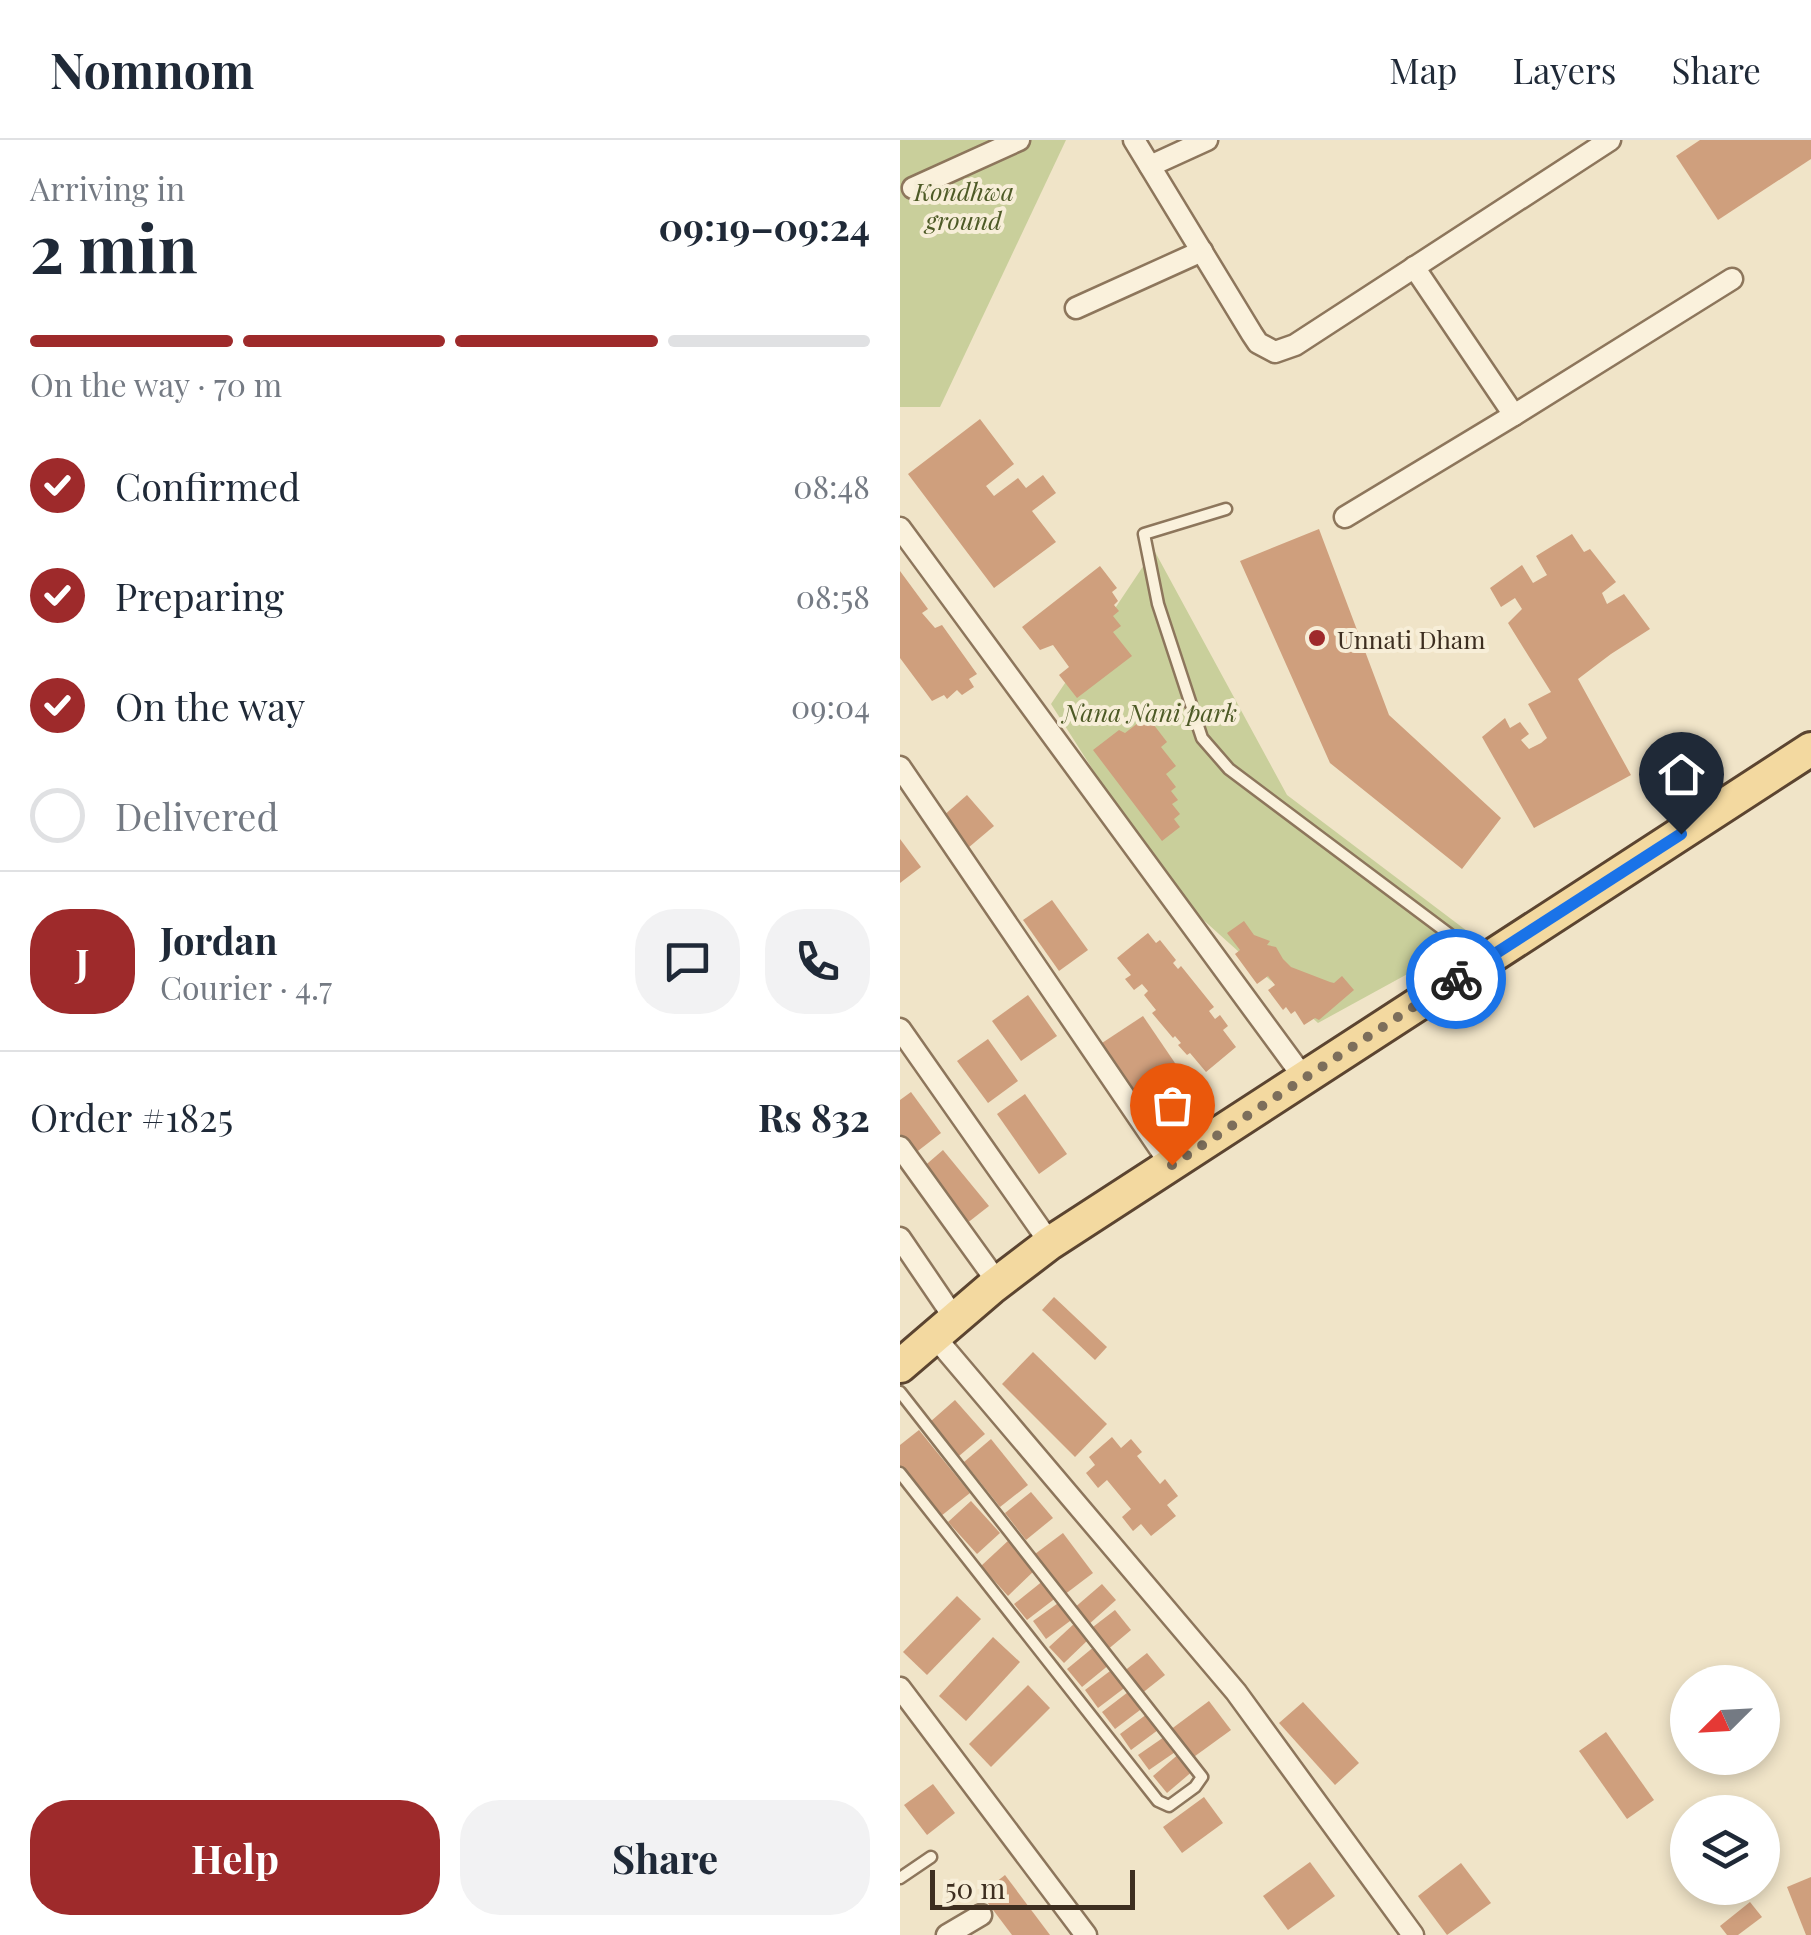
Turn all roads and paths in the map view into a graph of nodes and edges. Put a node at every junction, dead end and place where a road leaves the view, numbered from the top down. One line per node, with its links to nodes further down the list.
1 (1020, 140): 5 (street)
2 (1134, 140): 6 (street)
3 (1206, 140): 6 (street)
4 (1610, 140): 9 (street)
5 (982, 147): 7 (street)
6 (1150, 166): 8 (street)
7 (913, 188)
8 (1202, 251): 9 (street); 11 (street)
9 (1414, 267): 12 (street)
10 (1732, 279): 12 (street)
11 (1076, 308)
12 (1514, 415): 14 (street)
13 (1226, 509): 18 (lane)
14 (1344, 517)
15 (900, 528): 20 (street)
16 (1811, 749): 18 (main road)
17 (900, 767): 22 (street)
18 (1485, 960): 20 (main road)
19 (900, 1030): 24 (street)
20 (1304, 1078): 22 (main road)
21 (900, 1147): 25 (street)
22 (1172, 1165): 24 (main road)
23 (900, 1238): 26 (street)
24 (1050, 1243): 25 (main road)
25 (998, 1283): 26 (main road)
26 (944, 1327): 27 (main road); 36 (street)
27 (900, 1366)
28 (900, 1392): 29 (lane)
29 (900, 1473)
30 (900, 1688): 35 (street)
31 (930, 1857): 32 (lane)
32 (900, 1878)
33 (981, 1914): 34 (street)
34 (947, 1935)
35 (1086, 1935)
36 (1413, 1935)

